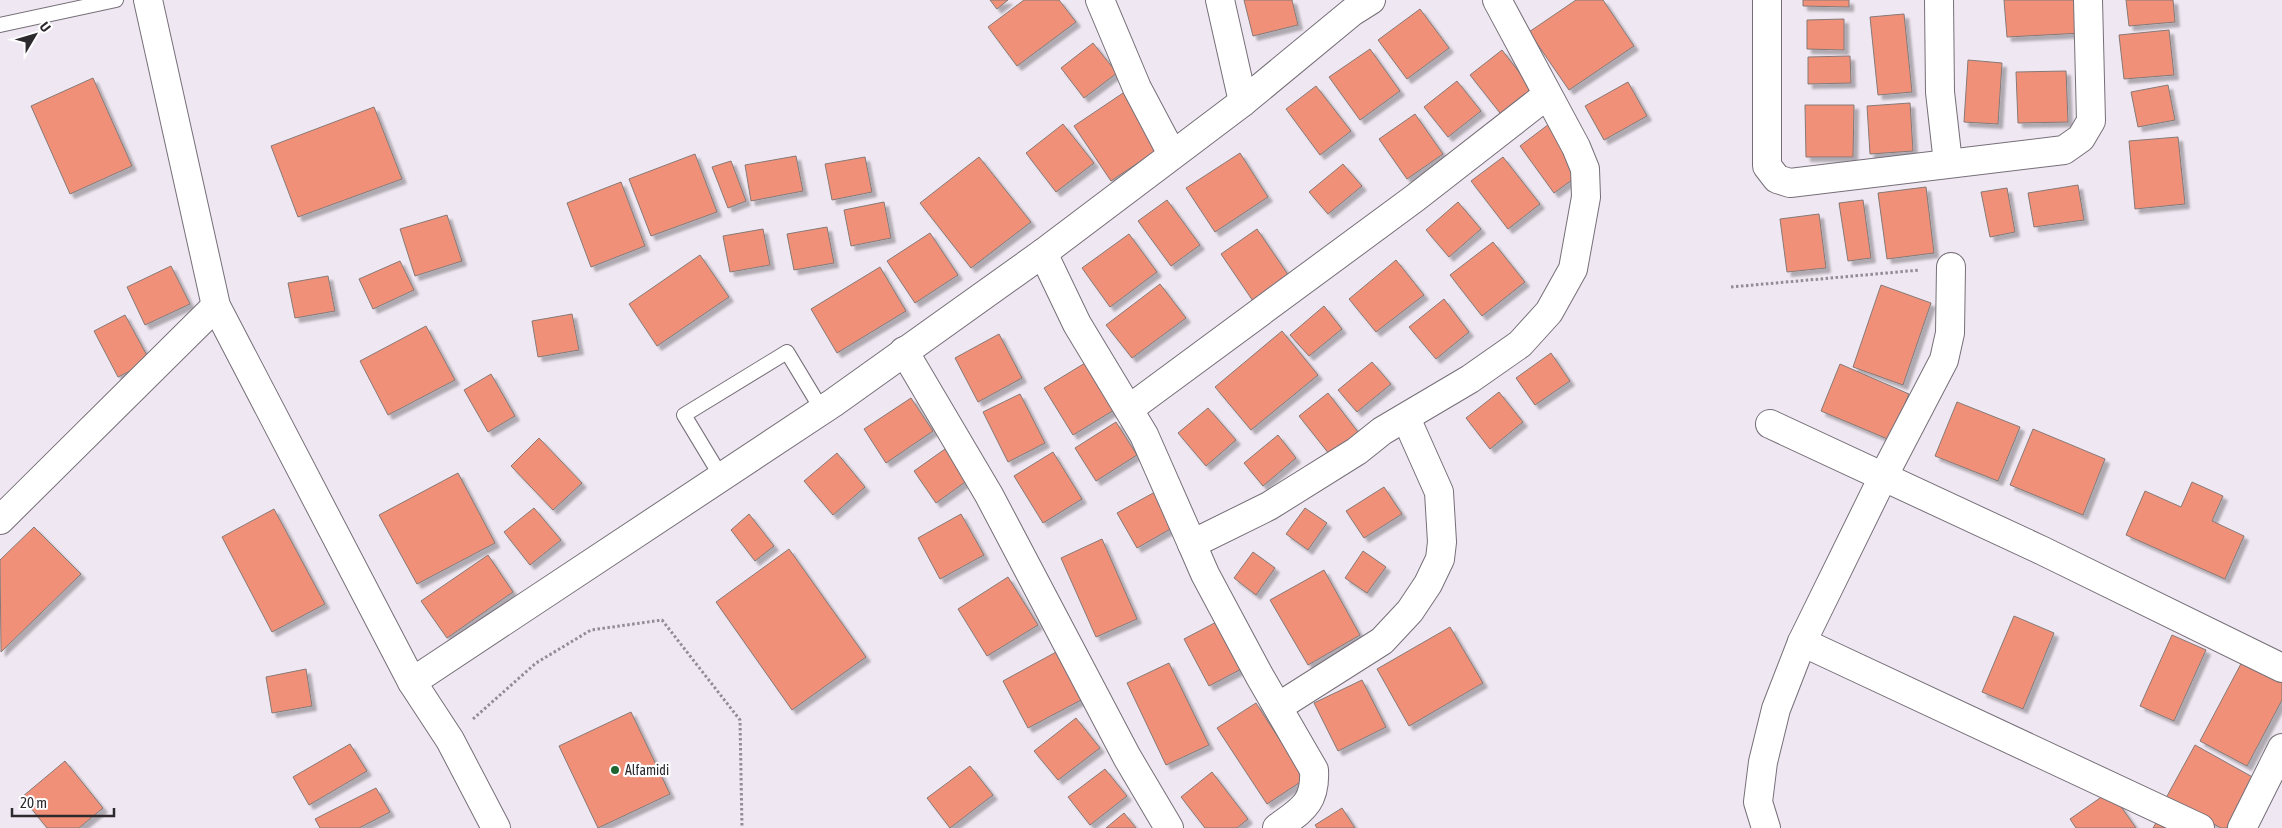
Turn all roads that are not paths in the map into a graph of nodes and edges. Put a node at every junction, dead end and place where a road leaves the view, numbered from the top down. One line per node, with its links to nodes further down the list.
1 (116, 0): 10 (lane)
2 (148, 0): 17 (street)
3 (1100, 0): 13 (street)
4 (1220, 0): 12 (street)
5 (1498, 0): 11 (street)
6 (1767, 0): 14 (street)
7 (1939, 0): 14 (street)
8 (2088, 0): 14 (street)
9 (1358, 4): 12 (street)
10 (0, 25)
11 (1546, 95): 19 (street); 21 (street)
12 (1243, 102): 13 (street)
13 (1172, 154): 15 (street)
14 (1948, 163)
15 (1043, 253): 18 (street); 19 (street)
16 (1951, 267): 23 (street)
17 (216, 306): 25 (street); 29 (street)
18 (904, 351): 20 (street); 33 (street)
19 (1129, 409): 26 (street)
20 (822, 410): 24 (street); 24 (lane)
21 (1406, 418): 26 (street); 30 (street)
22 (1770, 424): 23 (street)
23 (1884, 475): 27 (street); 28 (street)
24 (722, 478): 29 (street)
25 (0, 520)
26 (1192, 544): 30 (street)
27 (1802, 642): 35 (street); 36 (street)
28 (2282, 668)
29 (412, 682): 32 (street)
30 (1278, 707): 34 (street)
31 (2282, 748): 37 (street)
32 (496, 828)
33 (1169, 828)
34 (1276, 828)
35 (1766, 828)
36 (2200, 828)
37 (2242, 828)

